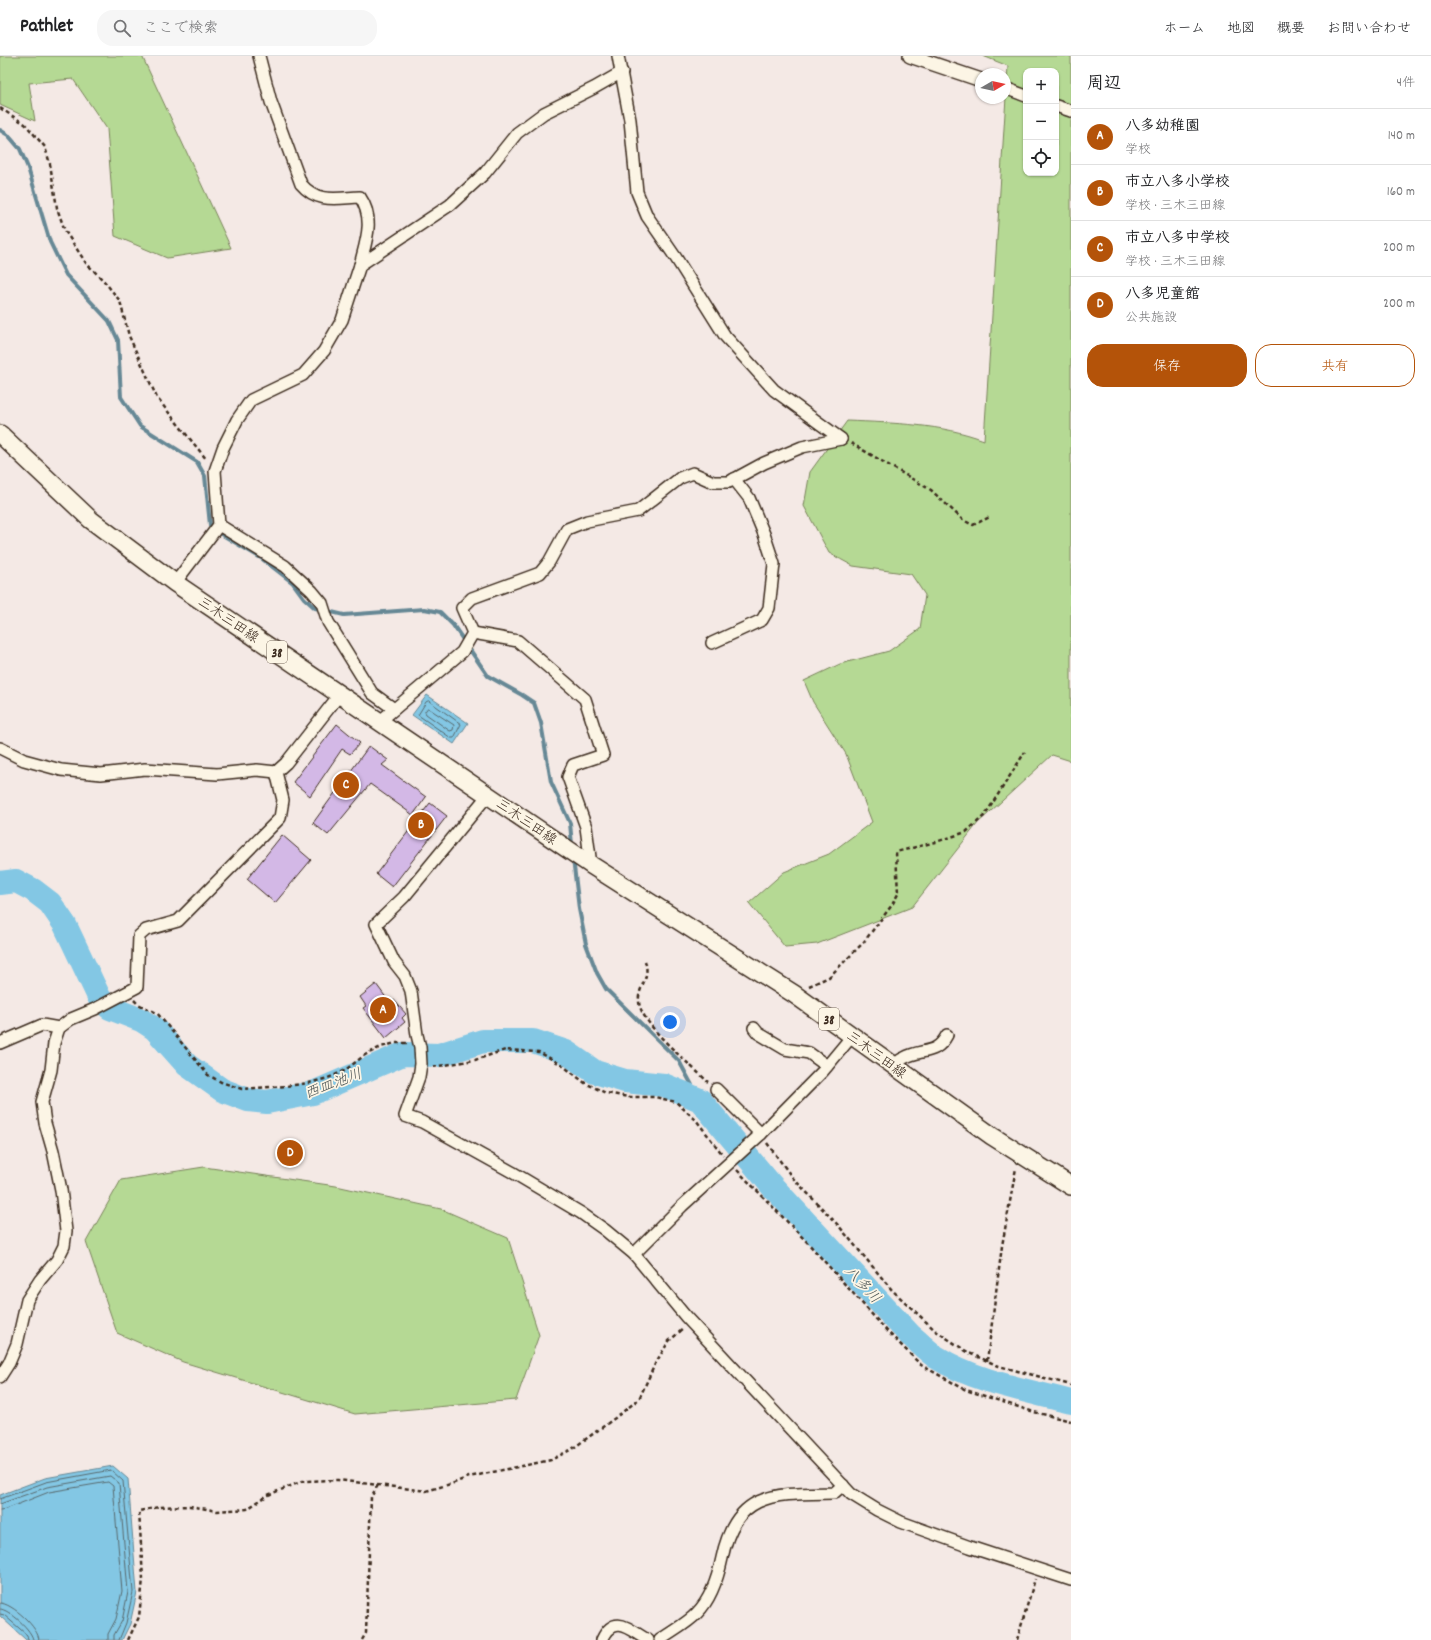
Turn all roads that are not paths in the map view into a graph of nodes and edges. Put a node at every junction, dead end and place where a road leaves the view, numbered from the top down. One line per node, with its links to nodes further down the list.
1 (259, 56): 10 (street)
2 (618, 56): 4 (street)
3 (910, 56): 5 (street)
4 (622, 72): 10 (street); 12 (street)
5 (975, 78)
6 (1011, 90): 7 (street)
7 (1023, 95)
8 (1059, 107): 9 (street)
9 (1071, 111)
10 (360, 265): 13 (street)
11 (2, 437): 14 (main road, 三木三田線 / 38)
12 (734, 479): 15 (street); 16 (street)
13 (219, 525): 14 (street); 18 (street)
14 (174, 583): 17 (main road, 三木三田線 / 38)
15 (473, 633): 18 (street); 23 (street)
16 (712, 643)
17 (340, 694): 19 (main road, 三木三田線 / 38); 21 (street)
18 (394, 709): 19 (street)
19 (379, 722): 22 (main road, 三木三田線 / 38)
20 (0, 748): 21 (street)
21 (276, 772): 24 (street)
22 (488, 795): 23 (main road, 三木三田線 / 38); 34 (street)
23 (581, 858): 27 (main road, 三木三田線 / 38)
24 (59, 1028): 28 (street); 35 (street)
25 (754, 1028): 29 (street)
26 (946, 1035): 30 (street)
27 (852, 1036): 29 (street); 30 (main road, 三木三田線 / 38)
28 (0, 1043)
29 (827, 1066): 32 (street)
30 (894, 1066): 33 (main road, 三木三田線 / 38)
31 (716, 1089): 32 (street)
32 (758, 1137): 34 (street)
33 (1071, 1186)
34 (634, 1254): 36 (street)
35 (0, 1377)
36 (843, 1485): 37 (street); 40 (street)
37 (1071, 1580)
38 (602, 1640): 39 (street)
39 (648, 1640)
40 (660, 1640)

